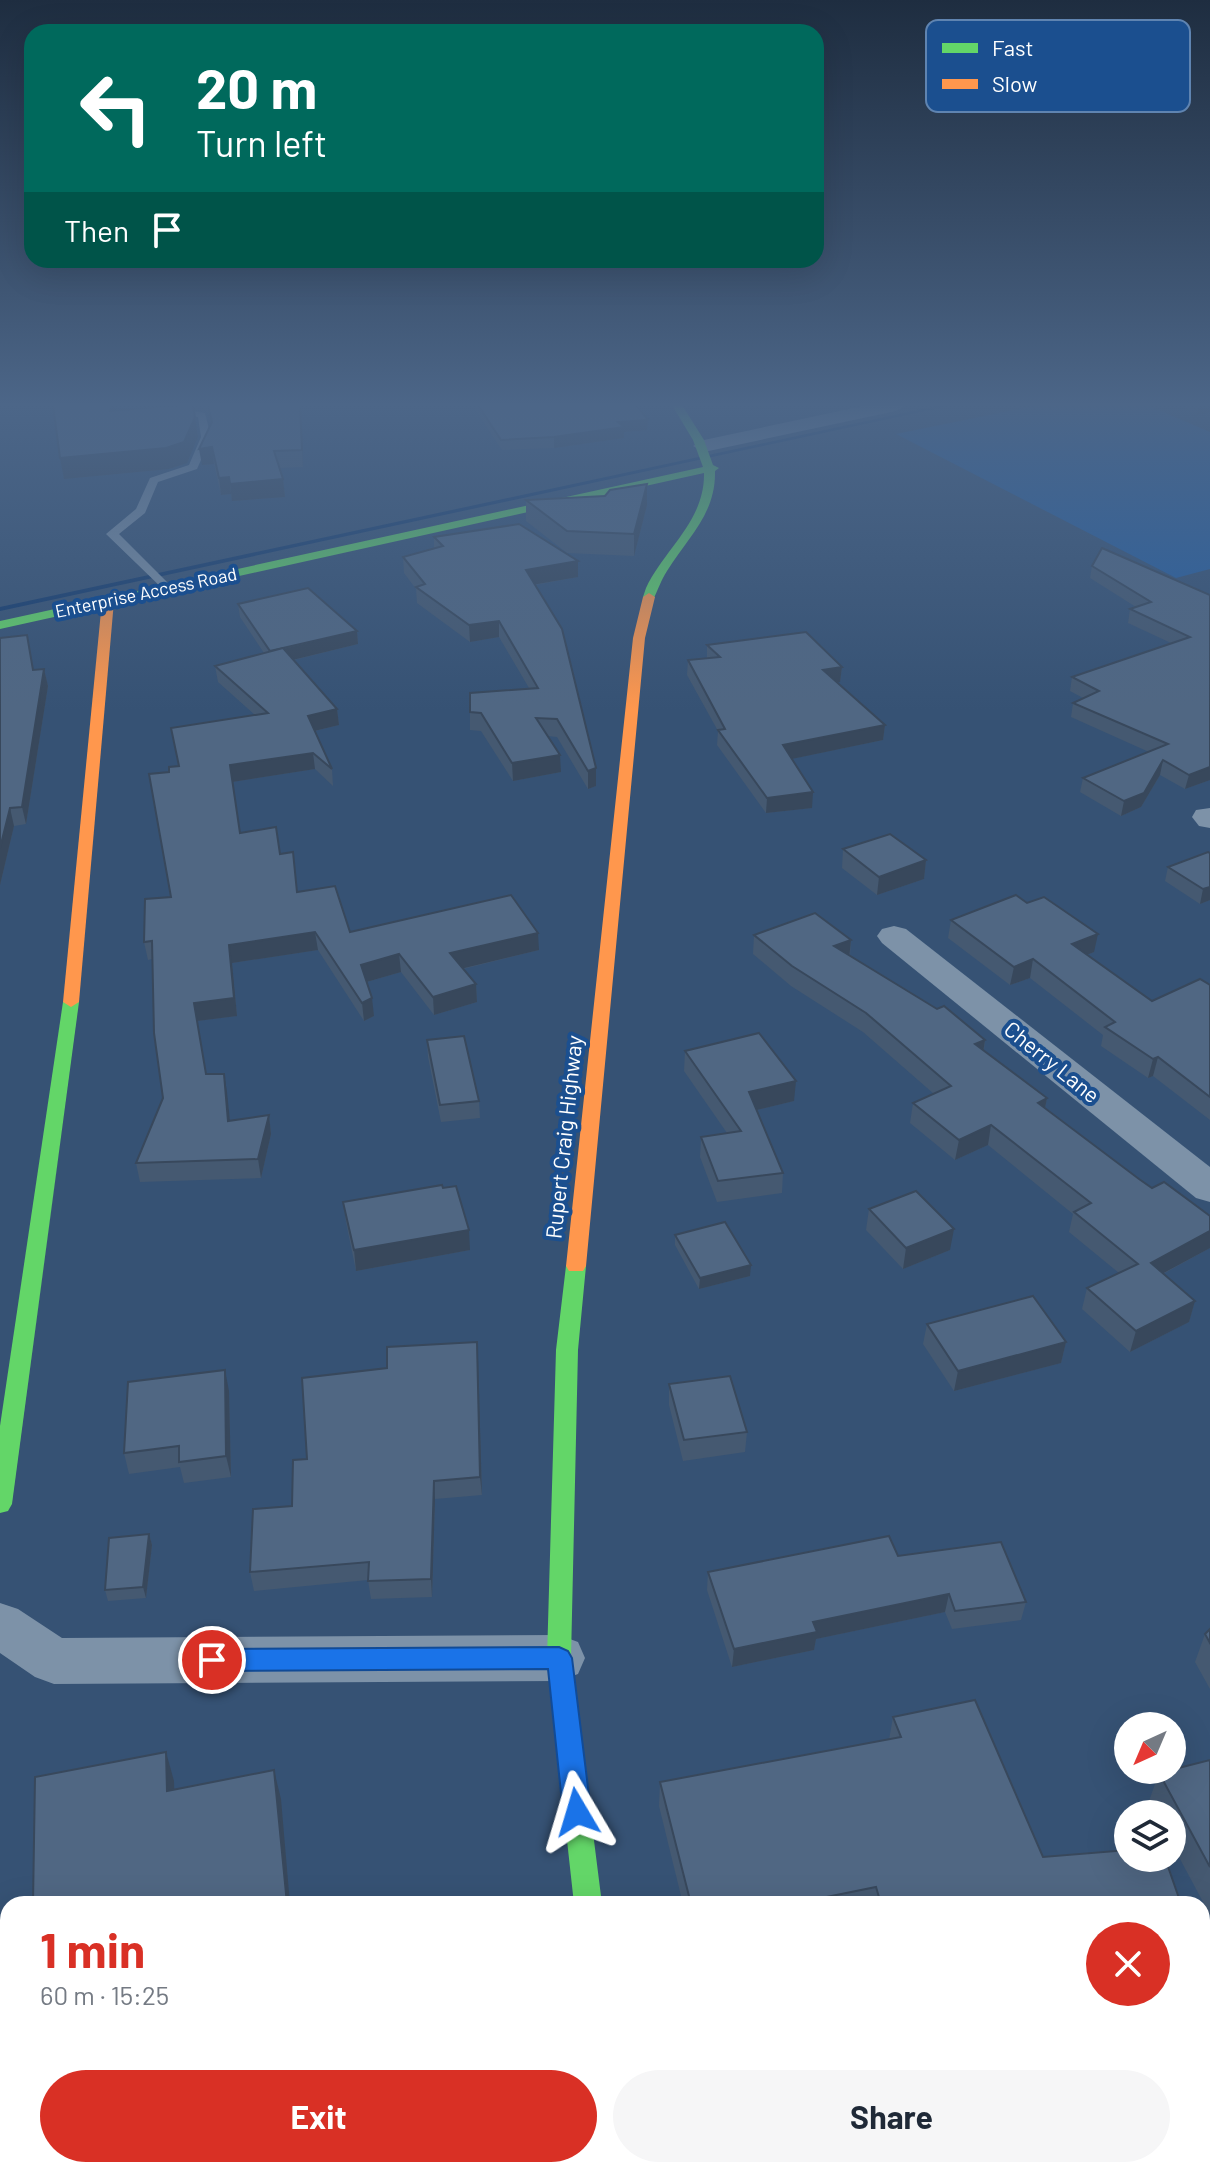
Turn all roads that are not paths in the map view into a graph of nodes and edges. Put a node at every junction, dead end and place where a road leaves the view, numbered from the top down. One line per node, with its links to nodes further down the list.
1 (143, 507): 4 (lane)
2 (538, 507): 4 (street, Enterprise Access Road)
3 (703, 507): 11 (street, Rupert Craig Highway)
4 (166, 588): 5 (street, Enterprise Access Road)
5 (108, 601): 6 (street, Enterprise Access Road); 9 (street)
6 (0, 625)
7 (894, 936): 8 (street, Cherry Lane)
8 (1210, 1188)
9 (0, 1504)
10 (0, 1625): 11 (street)
11 (559, 1658): 12 (street, Rupert Craig Highway)
12 (587, 1896)

